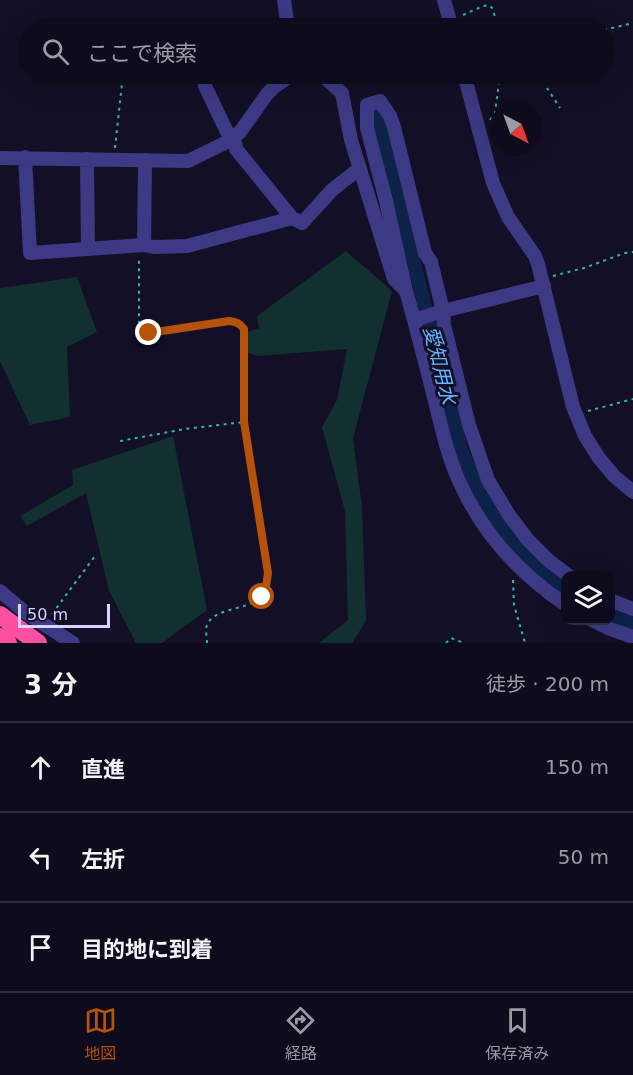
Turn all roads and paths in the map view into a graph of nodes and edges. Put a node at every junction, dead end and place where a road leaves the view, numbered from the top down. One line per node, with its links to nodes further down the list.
1 (284, 0): 3 (street)
2 (444, 0): 4 (street)
3 (286, 18)
4 (448, 18)
5 (461, 18): 6 (path)
6 (495, 18)
7 (633, 23): 8 (path)
8 (615, 27)
9 (122, 84): 24 (path)
10 (273, 84): 17 (street)
11 (278, 84): 17 (street)
12 (332, 84): 26 (street)
13 (467, 84): 19 (street)
14 (499, 84): 19 (path)
15 (546, 84): 18 (path)
16 (205, 86): 20 (street)
17 (274, 87): 20 (street)
18 (560, 108)
19 (479, 127): 31 (street)
20 (231, 139): 25 (street); 27 (street)
21 (25, 157): 22 (street); 23 (street); 29 (street)
22 (0, 158)
23 (87, 159): 24 (street); 29 (street)
24 (114, 160): 25 (street)
25 (145, 160): 28 (street)
26 (360, 168): 27 (street); 32 (street)
27 (292, 218): 28 (street)
28 (142, 245): 29 (street); 37 (path)
29 (88, 249)
30 (633, 252): 31 (path)
31 (543, 282): 33 (street); 36 (street)
32 (406, 291): 33 (street); 34 (street)
33 (440, 312): 34 (street); 42 (street)
34 (417, 319): 41 (street)
35 (633, 399): 36 (path)
36 (576, 414): 39 (street)
37 (244, 422): 38 (path); 55 (path)
38 (120, 441)
39 (633, 492)
40 (95, 556): 48 (path)
41 (516, 566): 44 (street); 58 (path)
42 (562, 571)
43 (0, 591): 48 (street)
44 (561, 602)
45 (615, 602): 46 (street)
46 (633, 609)
47 (0, 615): 53 (highway)
48 (45, 625): 54 (street)
49 (601, 625): 51 (street)
50 (0, 637): 52 (highway)
51 (633, 637)
52 (8, 643)
53 (38, 643)
54 (73, 643)
55 (207, 643)
56 (446, 643): 57 (path)
57 (464, 643)
58 (525, 643)

